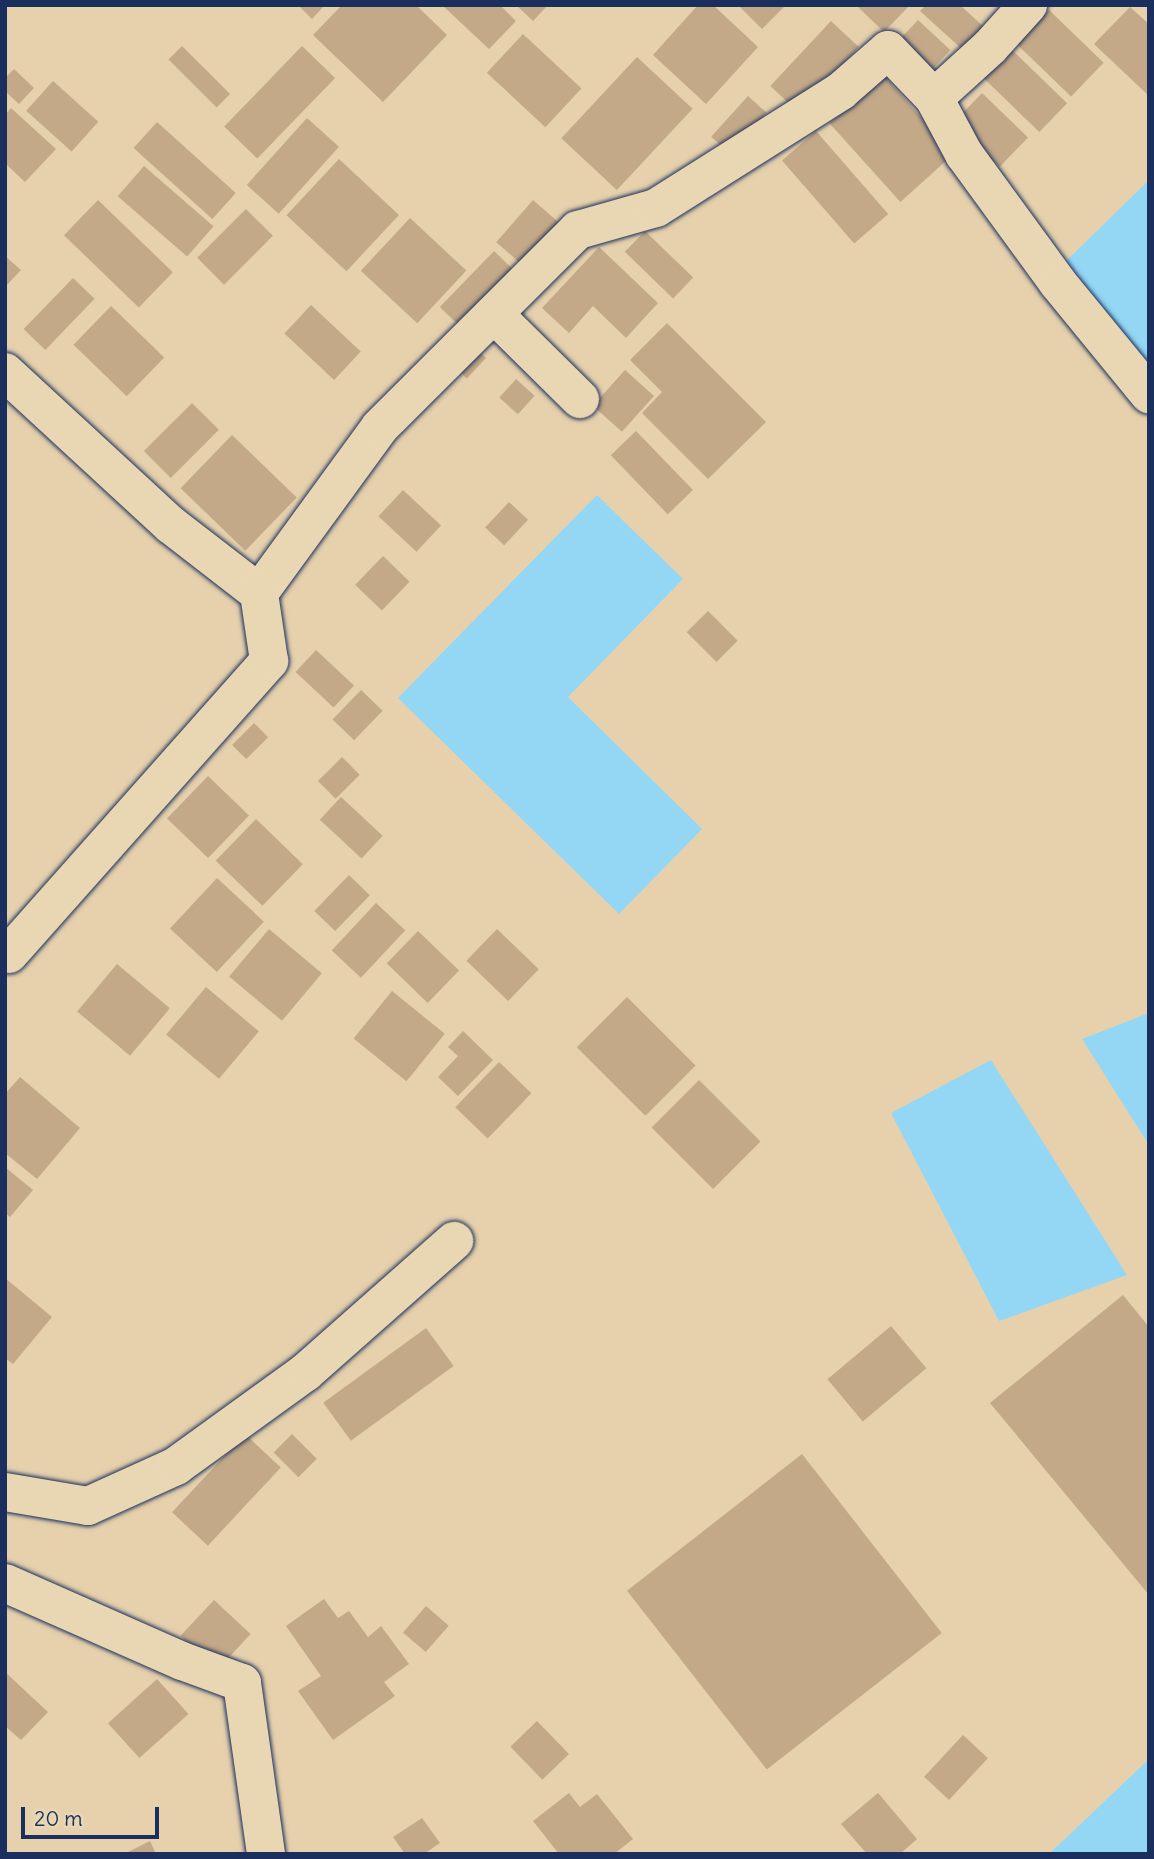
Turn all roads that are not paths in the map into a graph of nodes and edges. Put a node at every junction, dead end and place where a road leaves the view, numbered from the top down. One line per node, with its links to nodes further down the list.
1 (1028, 5): 2 (street)
2 (934, 98): 3 (street); 5 (street)
3 (494, 314): 6 (street); 7 (street)
4 (5, 372): 7 (street)
5 (1149, 394)
6 (580, 399)
7 (259, 593): 8 (street)
8 (9, 954)
9 (454, 1241): 10 (street)
10 (5, 1492)
11 (5, 1583): 12 (street)
12 (266, 1854)

